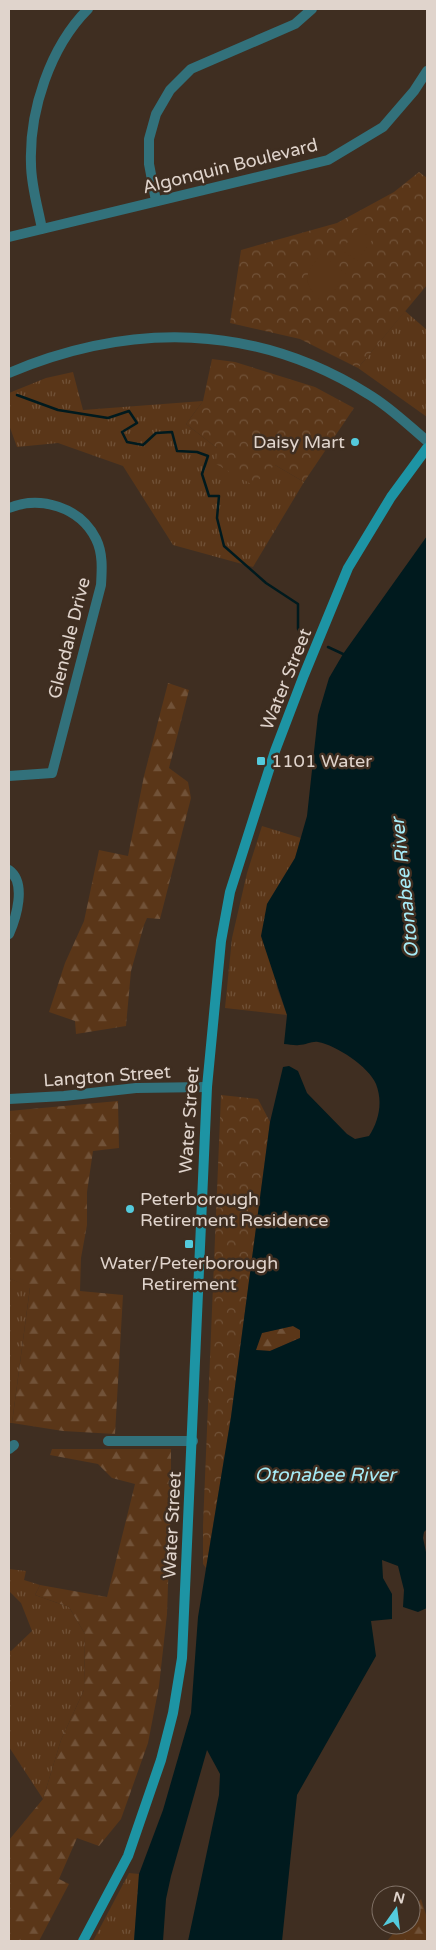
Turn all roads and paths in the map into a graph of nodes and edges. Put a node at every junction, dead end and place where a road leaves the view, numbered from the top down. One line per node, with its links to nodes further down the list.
1 (88, 9): 5 (street)
2 (312, 9): 4 (street)
3 (427, 71): 4 (street, Algonquin Boulevard)
4 (156, 201): 5 (street, Algonquin Boulevard)
5 (42, 229): 6 (street, Algonquin Boulevard)
6 (9, 237)
7 (9, 373): 8 (street)
8 (427, 441)
9 (427, 448): 14 (main road, Water Street)
10 (9, 508): 11 (street, Glendale Drive)
11 (9, 776)
12 (9, 870): 13 (street)
13 (9, 934)
14 (207, 1087): 15 (street, Langton Street); 17 (main road, Water Street)
15 (9, 1099)
16 (108, 1441): 17 (street)
17 (193, 1441): 18 (main road, Water Street)
18 (84, 1941)

